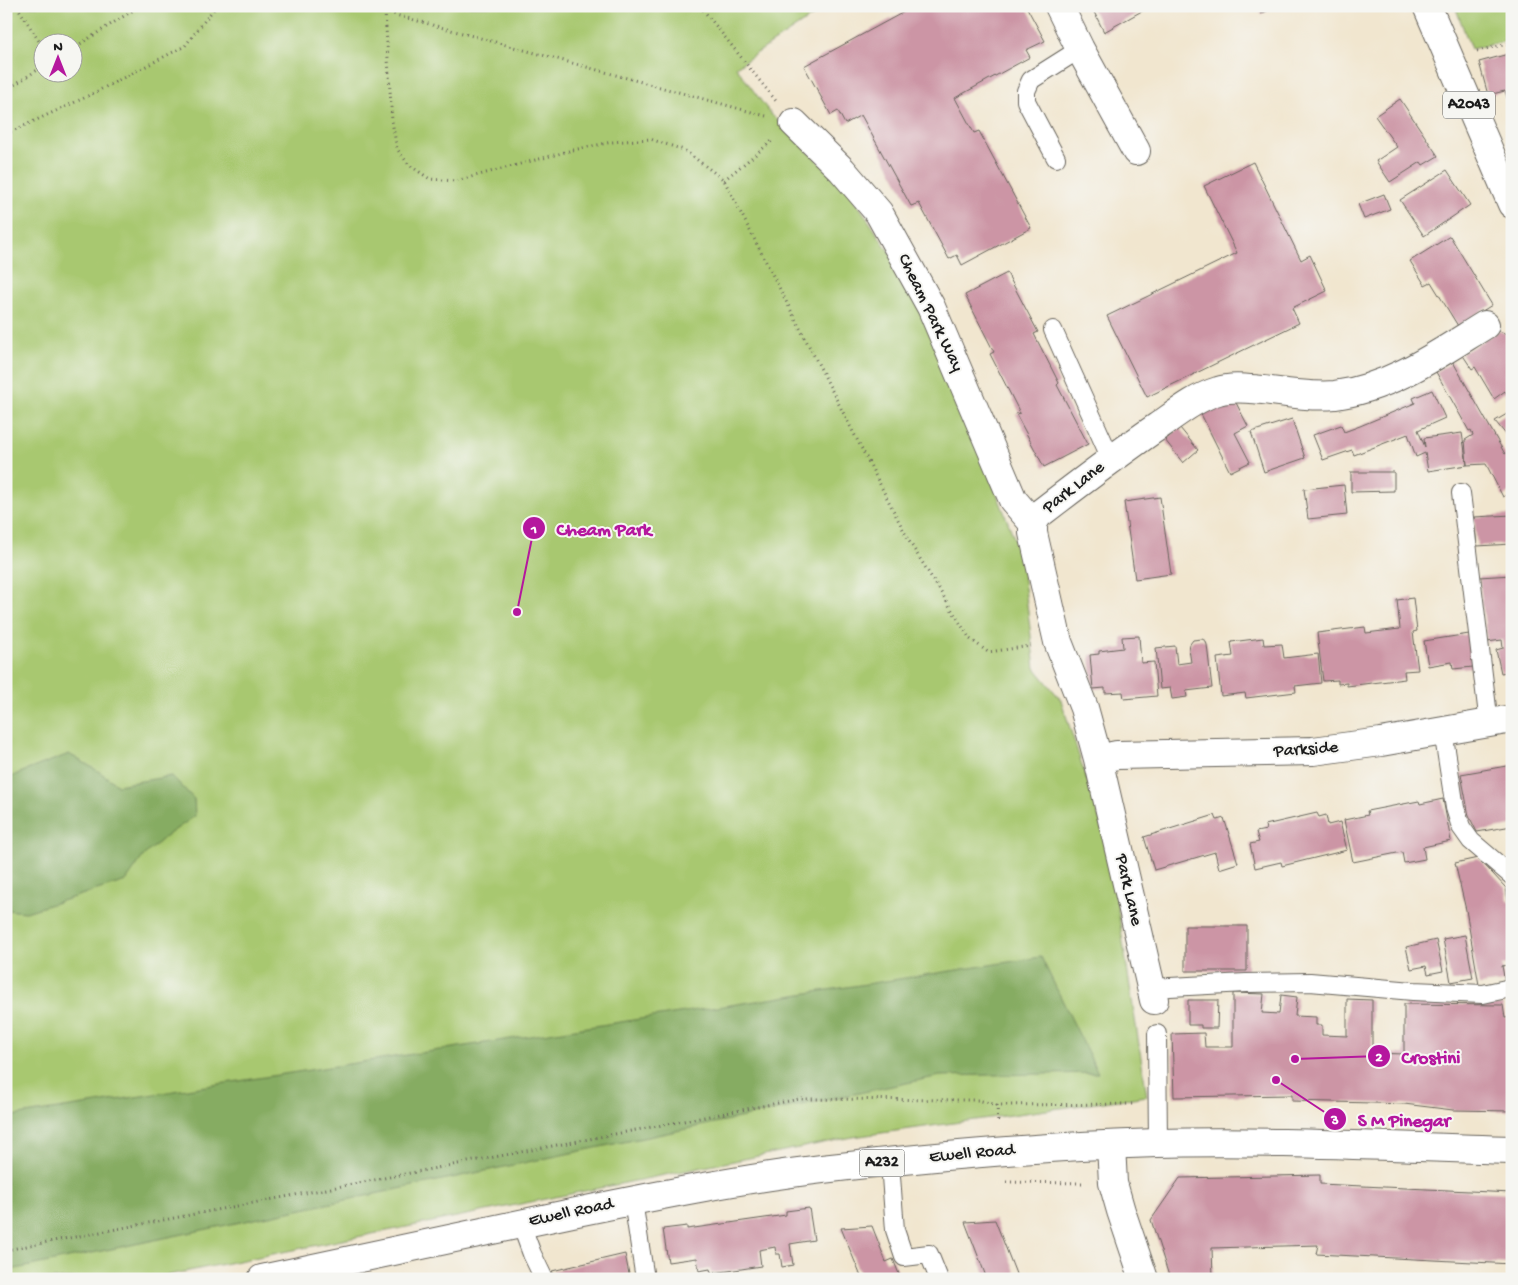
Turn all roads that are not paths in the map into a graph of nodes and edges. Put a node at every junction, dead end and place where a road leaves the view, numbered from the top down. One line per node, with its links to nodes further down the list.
1 (1059, 6): 3 (main road)
2 (1427, 6): 7 (main road, A2043)
3 (1080, 50): 5 (main road); 6 (lane)
4 (794, 123): 12 (main road, Cheam Park Way)
5 (1136, 151)
6 (1056, 158)
7 (1512, 204)
8 (1485, 325): 10 (main road, Park Lane)
9 (1053, 330): 10 (lane)
10 (1112, 459): 12 (main road, Park Lane)
11 (1460, 493): 13 (lane)
12 (1033, 523): 15 (main road, Park Lane)
13 (1500, 722): 14 (main road, Parkside)
14 (1443, 731): 15 (main road, Parkside); 16 (lane)
15 (1098, 759): 18 (main road, Park Lane)
16 (1512, 876)
17 (1512, 986): 18 (lane)
18 (1153, 994)
19 (1158, 1034): 20 (lane)
20 (1158, 1143): 21 (main road, Ewell Road / A232); 22 (main road, Ewell Road / A232)
21 (1112, 1145): 23 (main road, Ewell Road / A232); 30 (main road)
22 (1512, 1150)
23 (890, 1163): 24 (main road, Ewell Road / A232); 29 (lane)
24 (633, 1201): 25 (main road, Ewell Road / A232); 28 (lane)
25 (521, 1224): 26 (main road, Ewell Road / A232); 27 (lane)
26 (262, 1279)
27 (544, 1279)
28 (645, 1279)
29 (939, 1279)
30 (1144, 1279)

